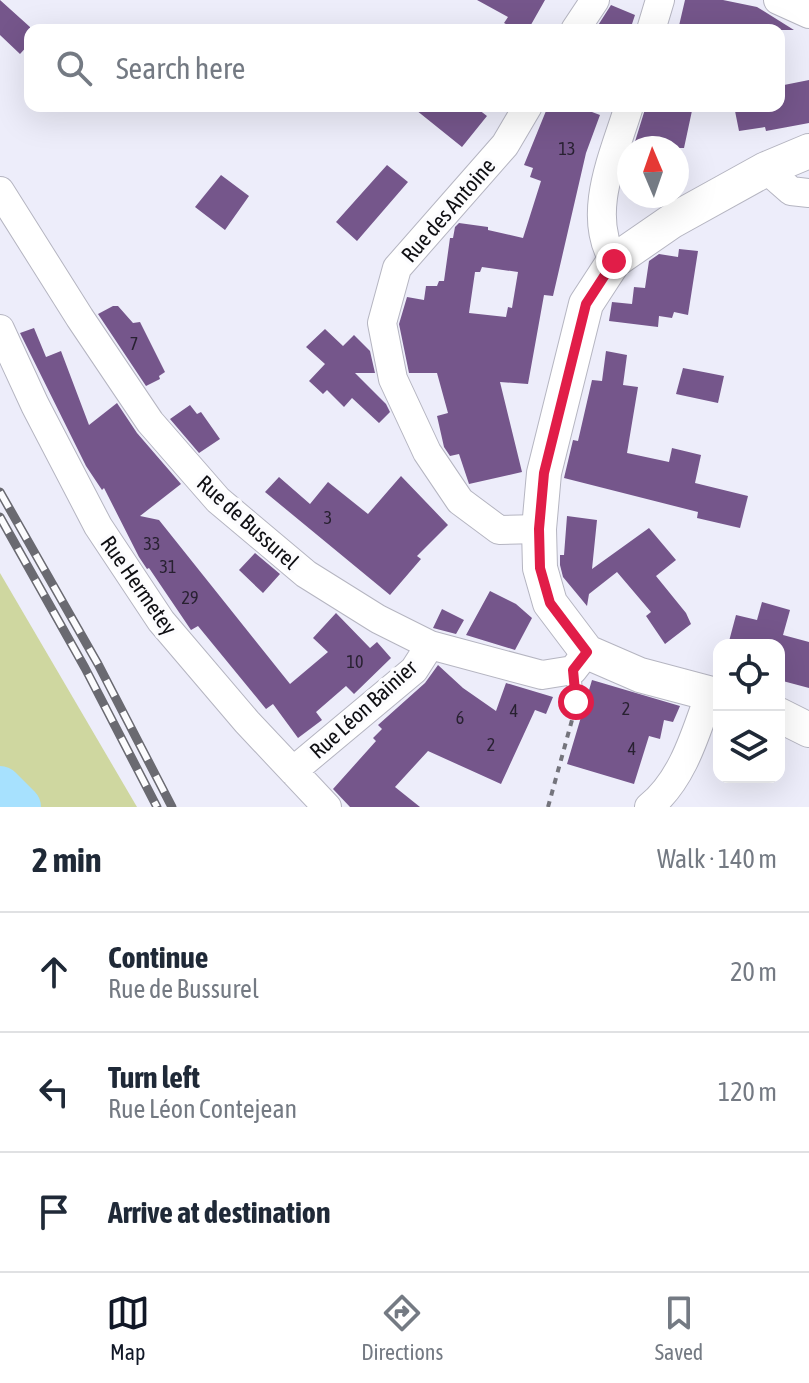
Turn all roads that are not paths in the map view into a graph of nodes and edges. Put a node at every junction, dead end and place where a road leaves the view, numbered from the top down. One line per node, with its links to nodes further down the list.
1 (595, 0): 5 (street)
2 (660, 0): 6 (street)
3 (778, 0): 4 (street)
4 (809, 14)
5 (579, 24)
6 (653, 24)
7 (524, 112): 15 (street, Rue des Antoine)
8 (627, 112): 13 (street)
9 (809, 151): 10 (street)
10 (766, 169): 12 (street); 13 (street)
11 (0, 191): 16 (street, Rue de Bussurel)
12 (809, 193)
13 (614, 261): 15 (street)
14 (0, 329): 23 (street, Rue Hermetey)
15 (539, 529): 17 (street)
16 (430, 645): 17 (street, Rue de Bussurel); 23 (street, Rue Léon Bainier)
17 (580, 661): 18 (street); 20 (lane)
18 (713, 693)
19 (713, 698): 25 (street)
20 (576, 702)
21 (785, 718): 22 (street)
22 (809, 730)
23 (293, 771): 24 (street, Rue Hermetey)
24 (327, 807)
25 (649, 807)

